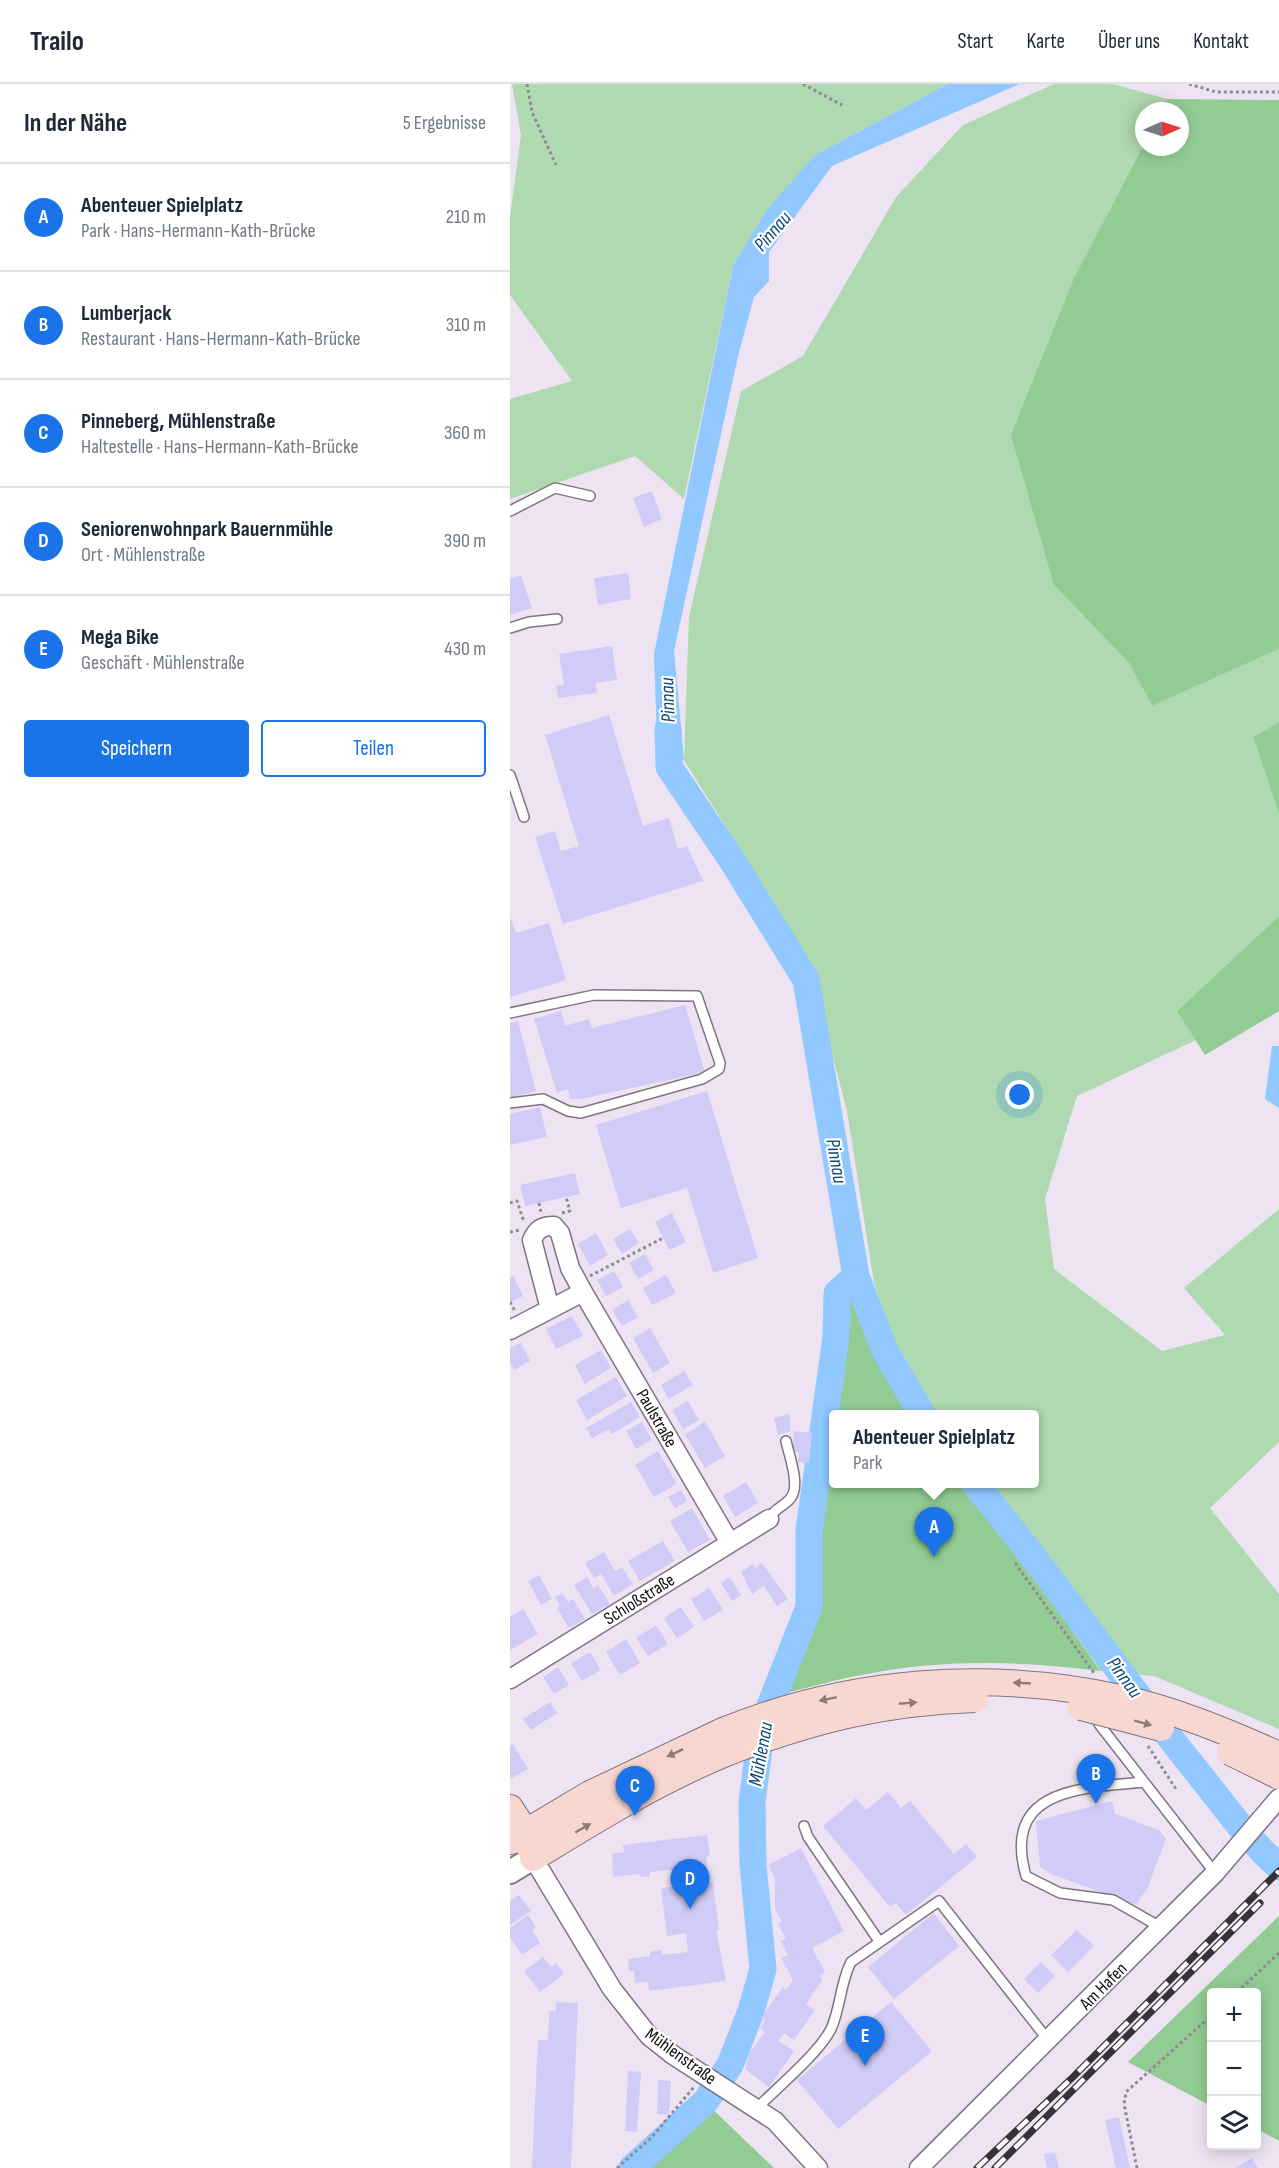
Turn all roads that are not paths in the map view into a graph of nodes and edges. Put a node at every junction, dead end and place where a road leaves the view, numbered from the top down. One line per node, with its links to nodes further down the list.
1 (590, 496): 2 (lane)
2 (510, 511)
3 (557, 619): 4 (lane)
4 (510, 628)
5 (510, 775): 6 (lane)
6 (524, 817)
7 (510, 1013): 8 (lane)
8 (510, 1103)
9 (581, 1287): 10 (street); 10 (street, Paulstraße); 14 (street, Paulstraße)
10 (550, 1309): 11 (street)
11 (510, 1330)
12 (786, 1440): 13 (lane)
13 (769, 1520): 14 (street, Schloßstraße)
14 (730, 1543): 15 (street, Schloßstraße)
15 (510, 1679)
16 (1099, 1724): 20 (lane)
17 (727, 1741): 18 (main road, one-way to 17, bridge); 19 (main road, one-way to 19, bridge); 24 (main road, one-way to 24); 25 (main road, one-way to 17)
18 (1279, 1755)
19 (1279, 1776)
20 (1144, 1782): 27 (lane); 28 (lane)
21 (1279, 1798): 27 (street, Am Hafen)
22 (510, 1808): 24 (main road, Mühlenstraße)
23 (804, 1826): 29 (lane)
24 (514, 1838): 25 (main road, Mühlenstraße)
25 (533, 1858): 26 (street); 31 (street, Mühlenstraße)
26 (510, 1872)
27 (1215, 1874): 28 (street, Am Hafen)
28 (1162, 1928): 30 (street, Am Hafen)
29 (879, 1941): 30 (lane); 31 (lane)
30 (1048, 2040): 33 (street, Am Hafen)
31 (757, 2108): 32 (street, Mühlenstraße)
32 (818, 2168)
33 (919, 2168)

